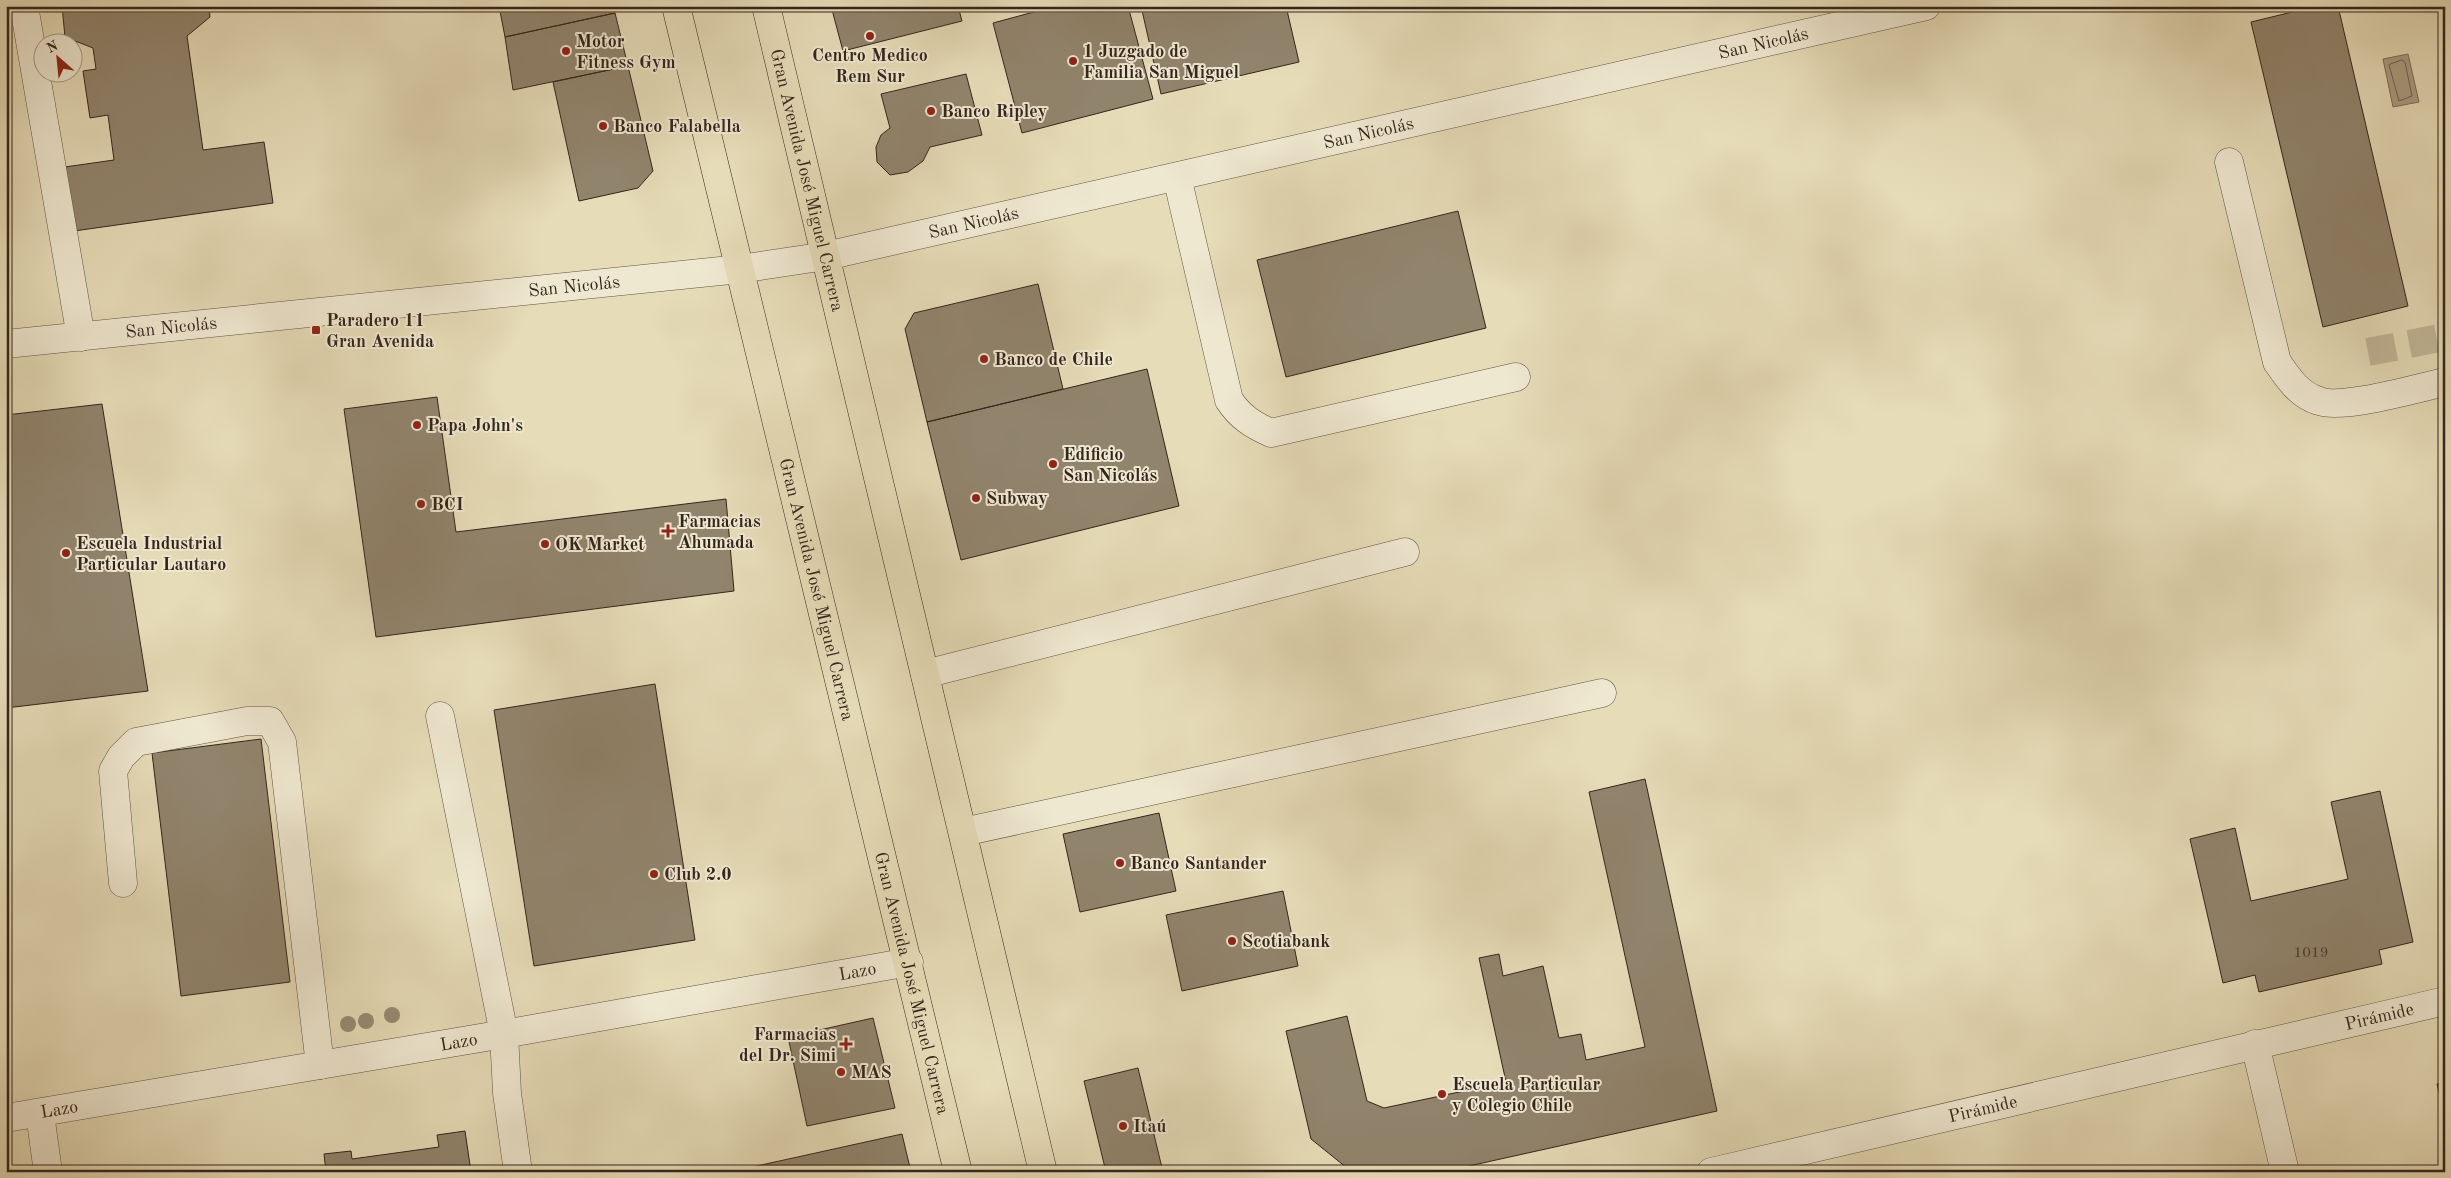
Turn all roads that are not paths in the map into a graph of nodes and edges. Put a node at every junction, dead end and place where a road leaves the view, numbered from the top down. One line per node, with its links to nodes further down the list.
1 (24, 6): 9 (street)
2 (676, 6): 8 (main road, Gran Avenida José Miguel Carrera)
3 (766, 6): 7 (main road, Gran Avenida José Miguel Carrera)
4 (1926, 6): 6 (street, San Nicolás)
5 (2229, 162): 12 (street)
6 (1176, 177): 7 (street, San Nicolás); 11 (street)
7 (826, 256): 8 (street, San Nicolás); 14 (main road, Gran Avenida José Miguel Carrera)
8 (740, 269): 9 (street, San Nicolás); 19 (main road, Gran Avenida José Miguel Carrera)
9 (81, 337): 10 (street, San Nicolás)
10 (6, 344)
11 (1516, 377)
12 (2445, 382)
13 (1405, 552): 14 (street)
14 (925, 674): 17 (main road, Gran Avenida José Miguel Carrera)
15 (1602, 693): 17 (street)
16 (440, 716): 21 (street)
17 (963, 832): 29 (main road, Gran Avenida José Miguel Carrera)
18 (124, 883): 23 (street)
19 (909, 962): 21 (street, Lazo); 28 (main road, Gran Avenida José Miguel Carrera)
20 (2445, 1001): 22 (street, Pirámide)
21 (504, 1034): 23 (street, Lazo); 27 (street)
22 (2255, 1044): 30 (street, Pirámide); 31 (street)
23 (320, 1065): 24 (street, Lazo)
24 (40, 1114): 25 (street, Lazo); 26 (street)
25 (6, 1118)
26 (48, 1172)
27 (518, 1172)
28 (958, 1172)
29 (1043, 1172)
30 (1711, 1172)
31 (2285, 1172)

